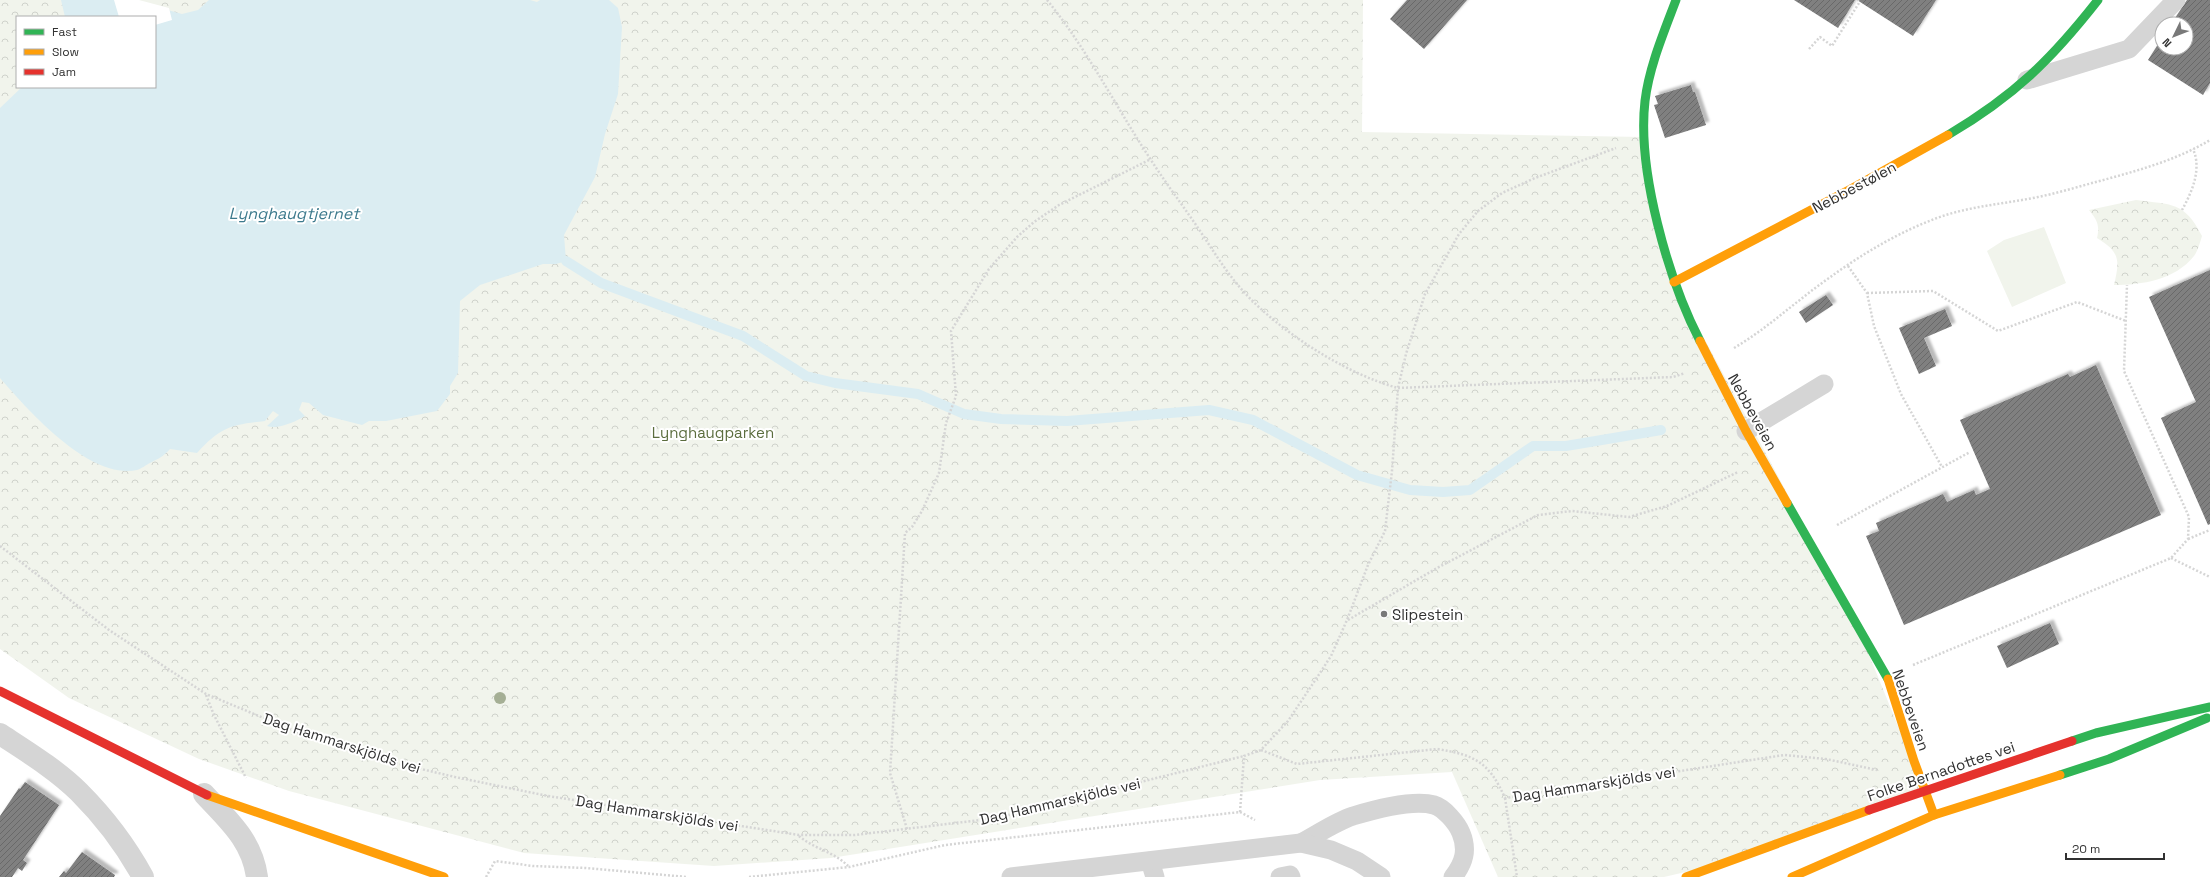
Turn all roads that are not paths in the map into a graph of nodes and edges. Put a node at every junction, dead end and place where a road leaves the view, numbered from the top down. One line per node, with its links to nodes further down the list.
1 (1676, 0): 5 (main road, Nebbeveien)
2 (2098, 0): 4 (main road, Nebbestølen)
3 (2176, 0): 4 (lane, Nebbestølen)
4 (2027, 80): 5 (main road, Nebbestølen)
5 (1674, 282): 7 (main road, Nebbeveien)
6 (1824, 384): 7 (lane)
7 (1746, 431): 12 (main road, Nebbeveien)
8 (0, 691): 13 (main road)
9 (2210, 707): 12 (main road, Folke Bernadottes vei)
10 (2210, 717): 14 (main road)
11 (0, 734): 17 (street)
12 (1924, 790): 14 (main road, Nebbeveien); 25 (main road, Folke Bernadottes vei)
13 (204, 794): 18 (street); 19 (main road)
14 (1934, 815): 26 (main road)
15 (1301, 843): 16 (lane); 23 (lane); 24 (lane)
16 (1152, 869): 20 (lane)
17 (143, 877)
18 (257, 877)
19 (444, 877)
20 (1011, 877)
21 (1280, 877): 22 (lane)
22 (1291, 877)
23 (1381, 877)
24 (1453, 877)
25 (1686, 877)
26 (1792, 877)

